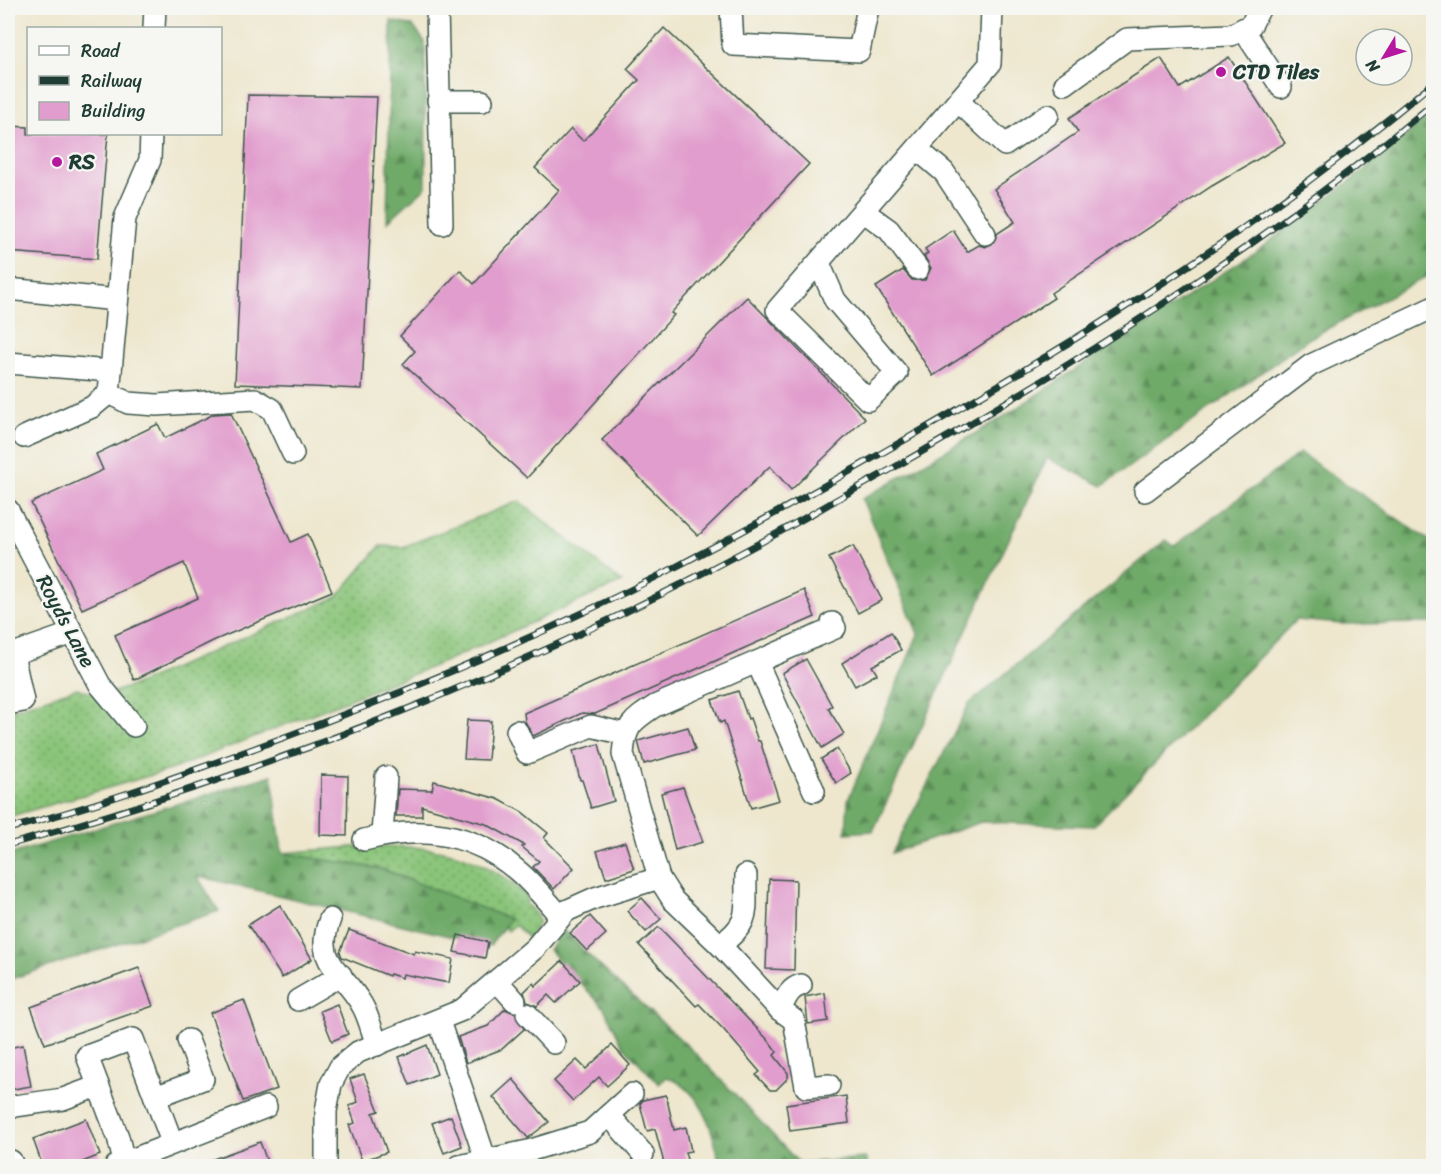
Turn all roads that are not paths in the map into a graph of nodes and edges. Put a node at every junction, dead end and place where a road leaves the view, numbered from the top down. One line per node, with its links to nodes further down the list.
1 (155, 8): 7 (street)
2 (437, 8): 11 (street)
3 (731, 8): 4 (street)
4 (868, 8)
5 (992, 8): 13 (street)
6 (1260, 8): 8 (street)
7 (154, 27)
8 (1243, 29): 9 (street); 10 (street)
9 (1065, 84)
10 (1281, 87)
11 (438, 101): 12 (street); 18 (street)
12 (482, 101)
13 (958, 101): 14 (street); 16 (street)
14 (1048, 115)
15 (151, 135): 23 (street)
16 (917, 149): 17 (street); 19 (street)
17 (863, 211): 20 (street); 21 (street)
18 (442, 224)
19 (986, 234)
20 (819, 263): 20 (street)
21 (918, 269)
22 (8, 289): 23 (street)
23 (117, 300): 26 (street)
24 (1434, 308): 30 (street)
25 (8, 363): 26 (street)
26 (111, 371): 27 (street)
27 (109, 393): 28 (street); 29 (street)
28 (24, 437)
29 (293, 454)
30 (1145, 491)
31 (8, 511): 33 (street, Royds Lane)
32 (832, 624): 34 (street)
33 (73, 633): 35 (street); 36 (street, Royds Lane)
34 (757, 662): 38 (street); 40 (street)
35 (8, 705)
36 (134, 726)
37 (517, 731): 38 (street)
38 (625, 734): 42 (street)
39 (386, 777): 43 (street)
40 (814, 791)
41 (746, 875): 45 (street)
42 (659, 878): 43 (street); 45 (street)
43 (560, 916): 47 (street)
44 (330, 919): 46 (street)
45 (720, 945): 50 (street)
46 (340, 975): 49 (street); 54 (street)
47 (498, 982): 51 (street); 53 (street)
48 (801, 985): 50 (street)
49 (298, 1000)
50 (780, 1011): 55 (street)
51 (439, 1021): 54 (street); 64 (street)
52 (188, 1040): 58 (street)
53 (554, 1043)
54 (377, 1045): 68 (street)
55 (829, 1085)
56 (98, 1086): 58 (street); 59 (street); 66 (street)
57 (632, 1094): 61 (street)
58 (155, 1097): 62 (street)
59 (8, 1107)
60 (266, 1107): 62 (street)
61 (609, 1114): 63 (street); 64 (street)
62 (172, 1142): 66 (street)
63 (643, 1154)
64 (486, 1161): 69 (street)
65 (8, 1162): 67 (street)
66 (122, 1165)
67 (13, 1167)
68 (326, 1167)
69 (459, 1167)

